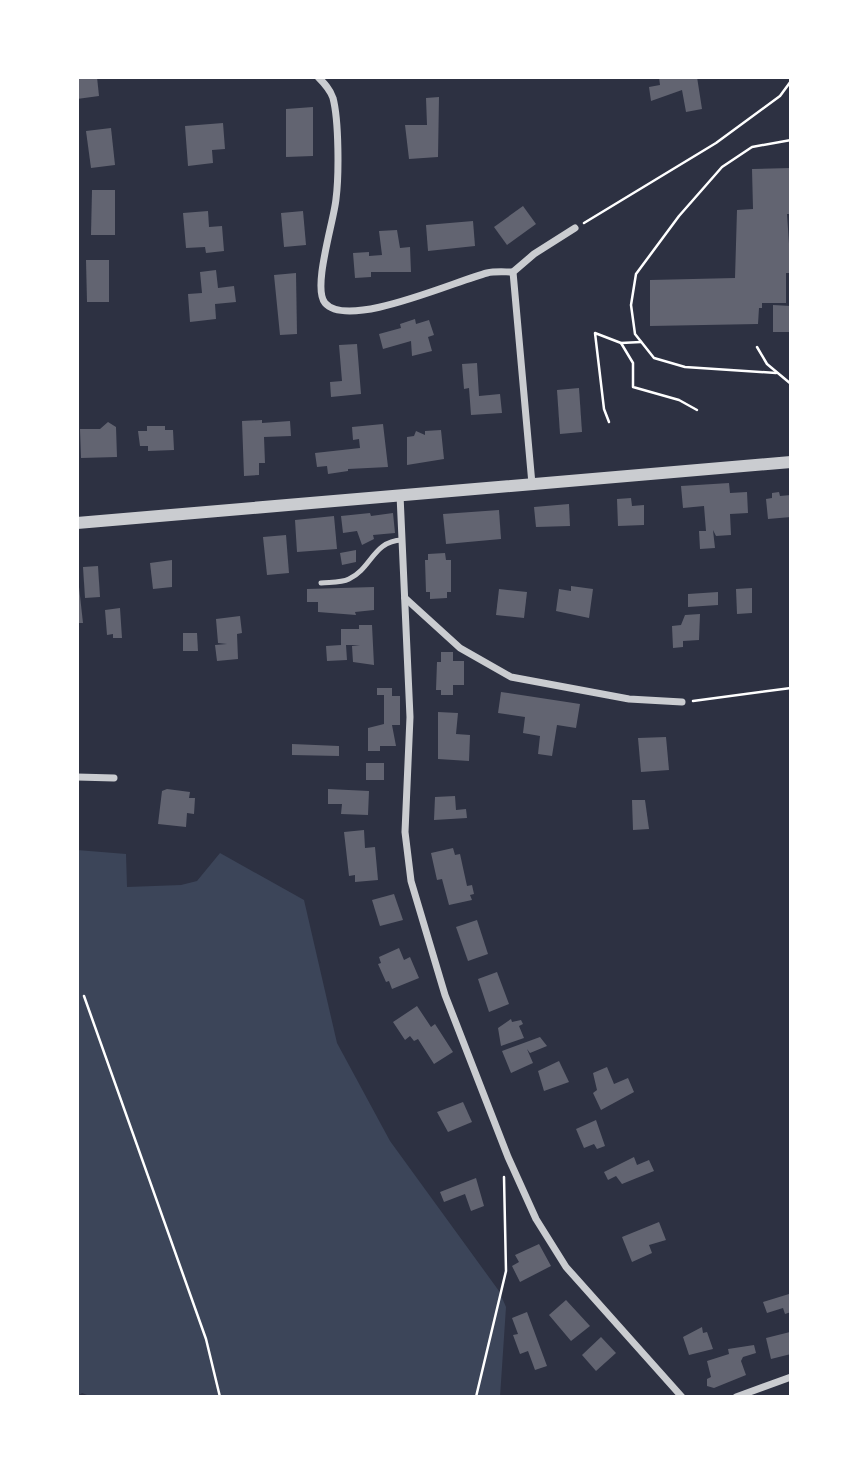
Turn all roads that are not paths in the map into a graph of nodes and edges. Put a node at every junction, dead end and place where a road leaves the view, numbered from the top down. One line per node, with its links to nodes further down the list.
1 (318, 77): 3 (street)
2 (575, 228): 3 (street)
3 (513, 272): 5 (street)
4 (791, 462): 5 (street)
5 (532, 484): 6 (street)
6 (400, 495): 7 (street); 8 (street)
7 (77, 523)
8 (402, 540): 9 (lane); 10 (street)
9 (321, 583)
10 (405, 598): 11 (street); 15 (street)
11 (682, 702)
12 (77, 777): 13 (street)
13 (114, 778)
14 (791, 1377): 16 (street)
15 (682, 1397)
16 (736, 1397)

